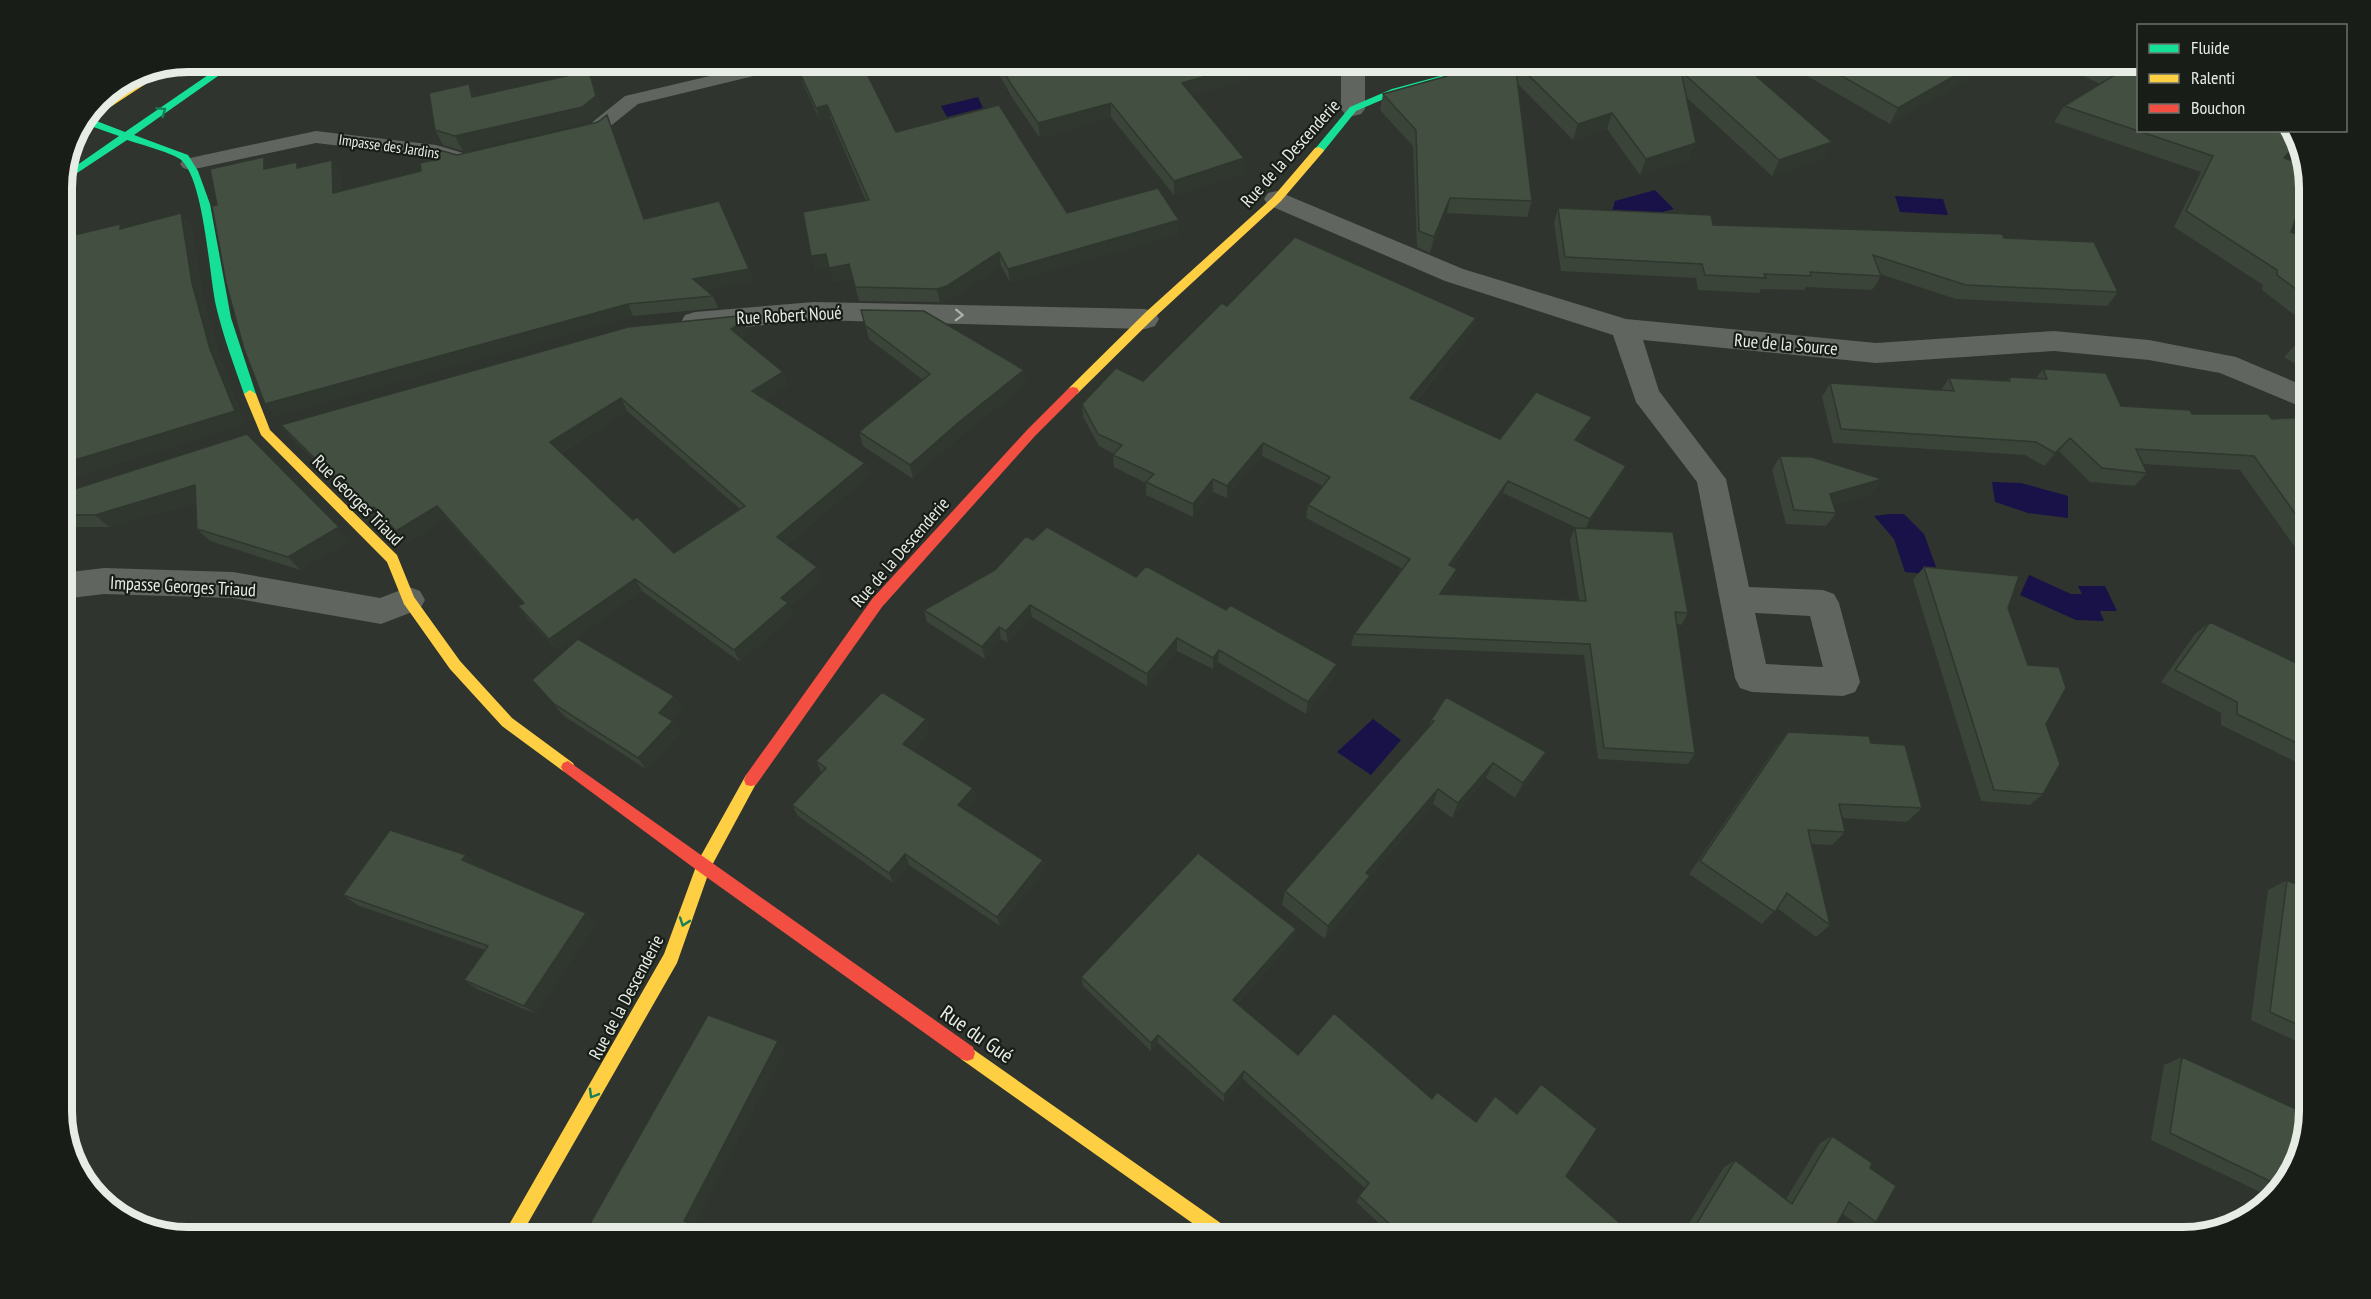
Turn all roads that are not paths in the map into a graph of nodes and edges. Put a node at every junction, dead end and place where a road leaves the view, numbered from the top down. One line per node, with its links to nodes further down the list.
1 (219, 72): 12 (main road, one-way to 1)
2 (748, 72): 9 (lane)
3 (1353, 72): 7 (street)
4 (1464, 72): 7 (main road, Rue de la Descenderie)
5 (146, 80): 6 (main road)
6 (105, 107)
7 (1353, 109): 13 (main road, Rue de la Descenderie)
8 (91, 124): 11 (main road)
9 (562, 136)
10 (485, 154): 11 (lane, Impasse des Jardins)
11 (187, 161): 20 (main road, Rue Georges Triaud)
12 (73, 172)
13 (1277, 199): 14 (main road, Rue de la Descenderie); 16 (street, Rue de la Source)
14 (1145, 320): 15 (street, Rue Robert Noué, one-way to 14); 21 (main road, Rue de la Descenderie)
15 (668, 324)
16 (1625, 329): 17 (street, Rue de la Source); 19 (street)
17 (2299, 396)
18 (72, 585): 20 (street, Impasse Georges Triaud)
19 (1734, 599)
20 (409, 600): 21 (main road, Rue Georges Triaud)
21 (703, 866): 22 (main road, Rue de la Descenderie, one-way to 22); 23 (main road, Rue du Gué)
22 (516, 1227)
23 (1211, 1227)

